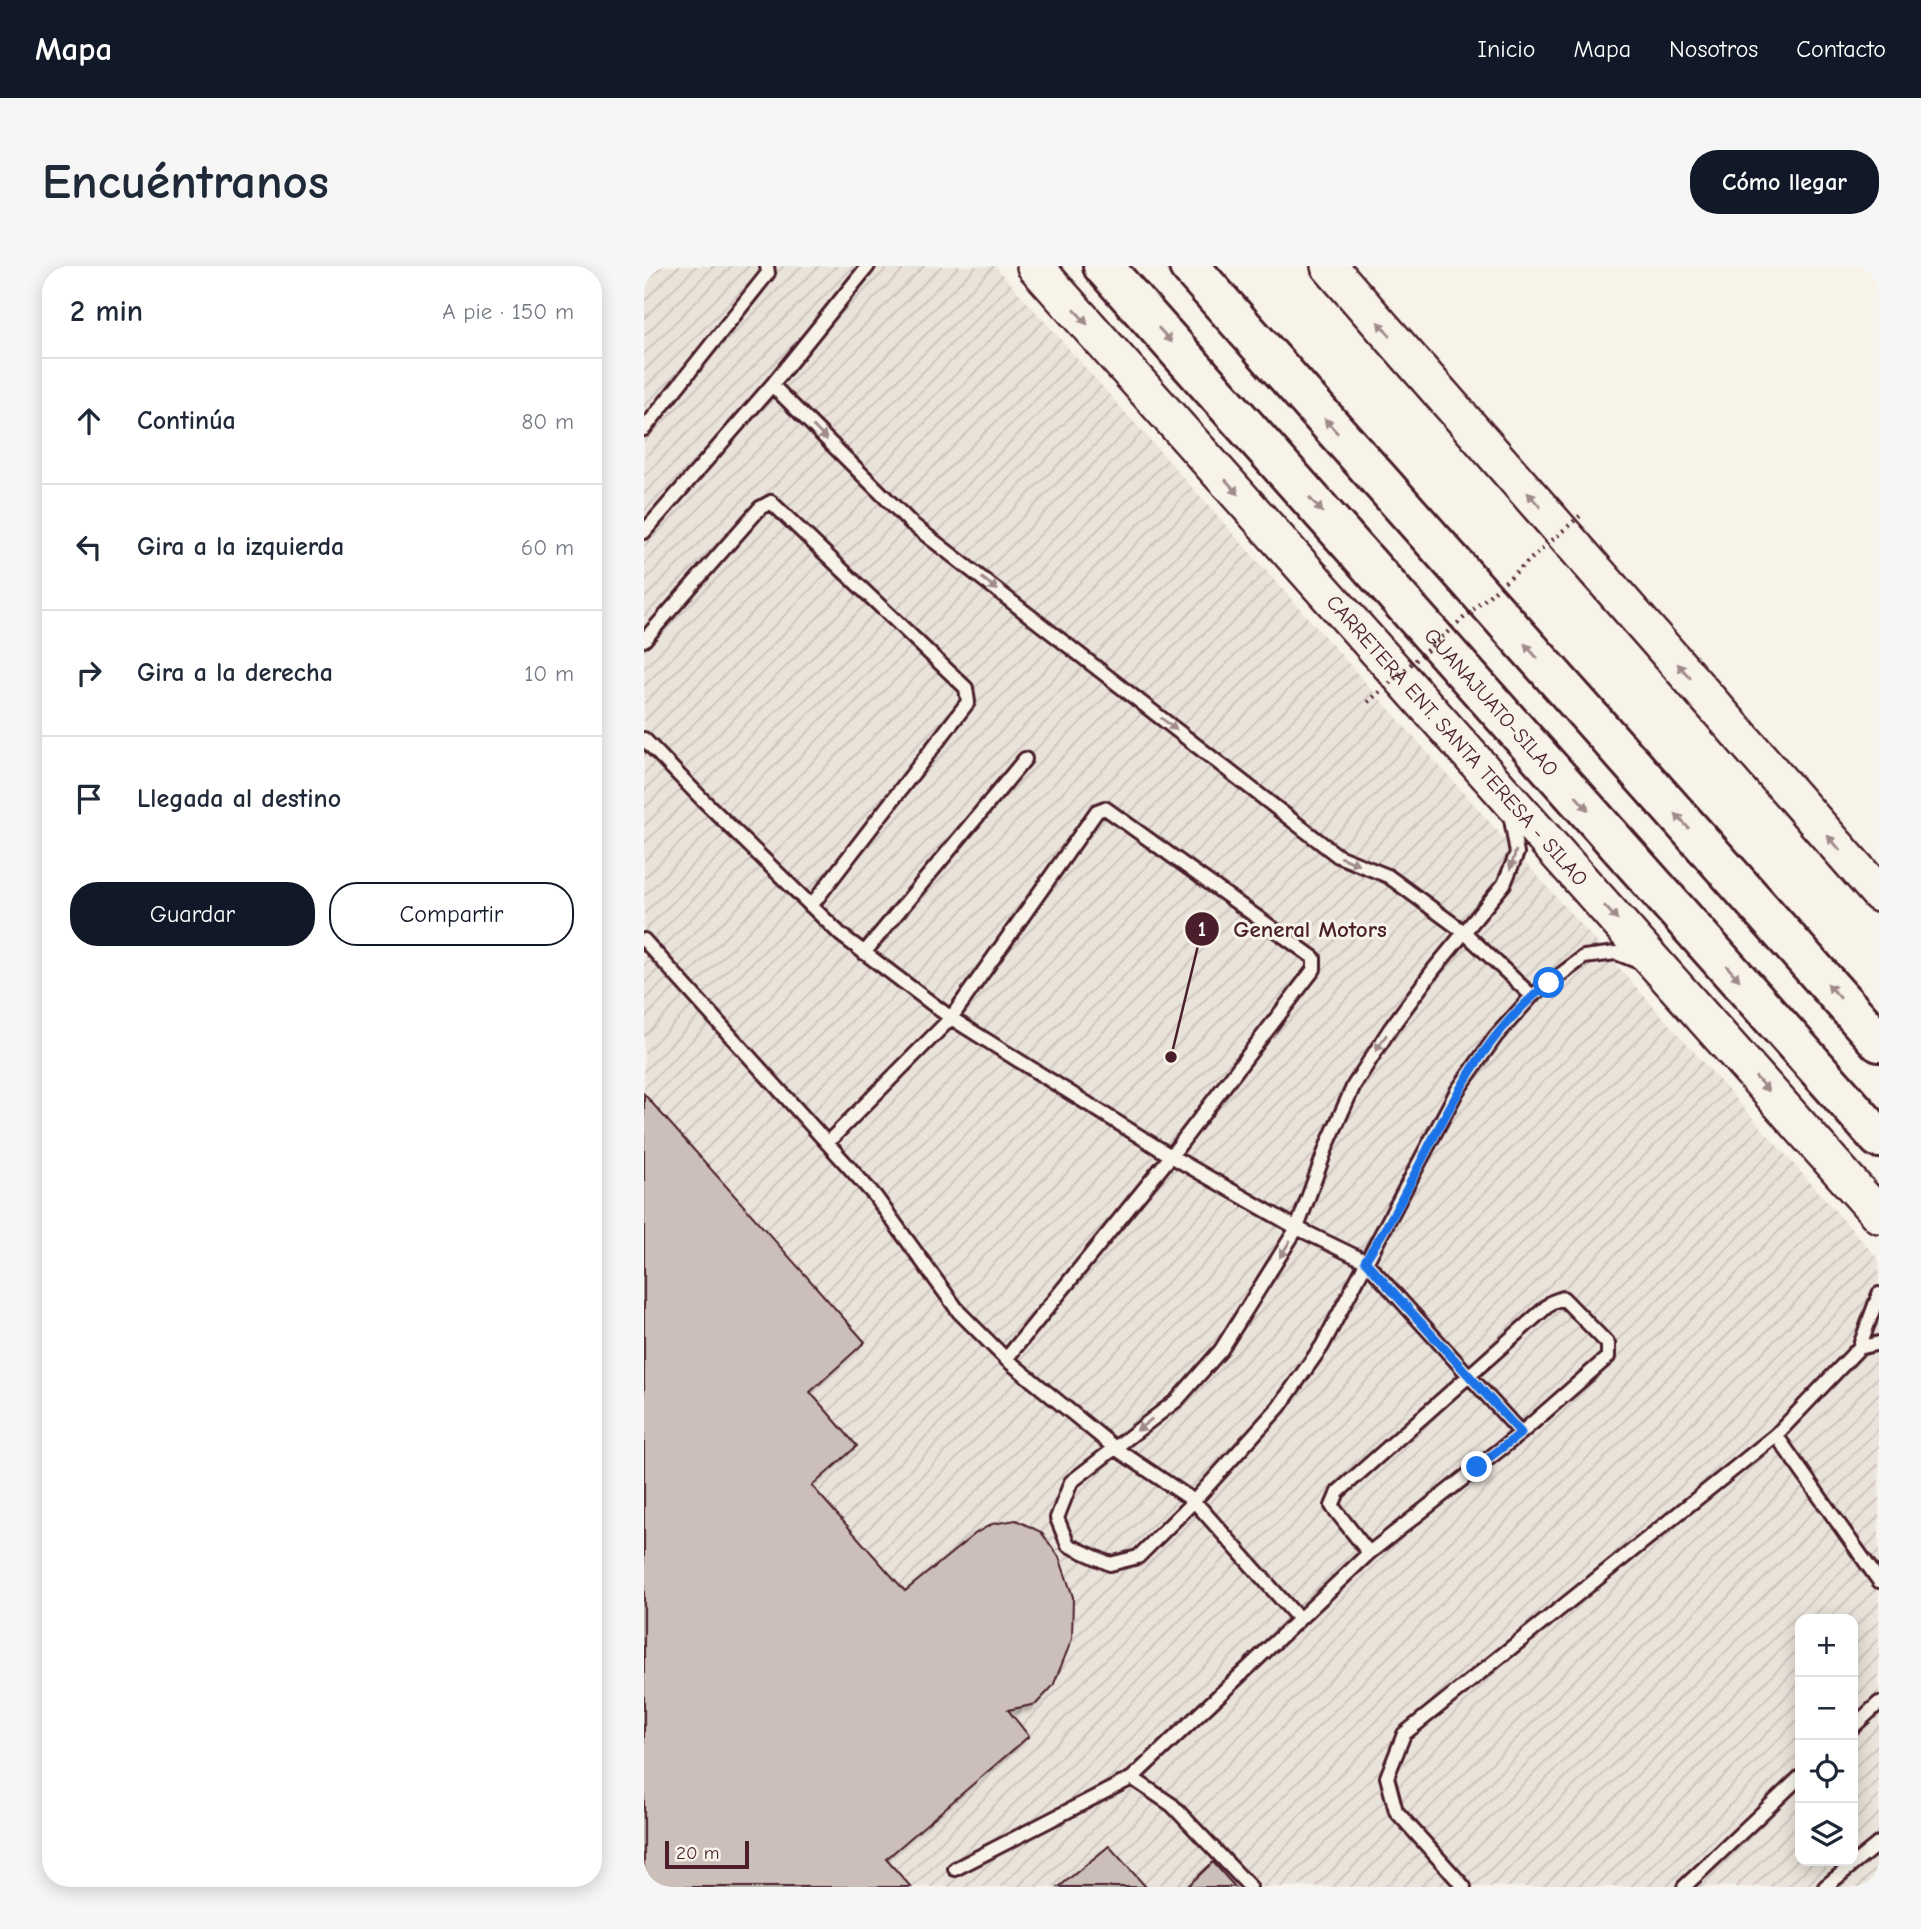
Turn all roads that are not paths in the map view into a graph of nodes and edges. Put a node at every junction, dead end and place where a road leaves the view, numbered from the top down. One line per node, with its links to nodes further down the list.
1 (767, 266): 8 (lane)
2 (868, 266): 7 (lane)
3 (1035, 266): 13 (street, CARRETERA ENT. SANTA TERESA - SILAO, one-way to 13)
4 (1104, 266): 23 (highway, GUANAJUATO-SILAO, one-way to 23)
5 (1189, 266): 22 (highway, one-way to 5)
6 (1329, 266): 14 (street, one-way to 6)
7 (772, 385): 9 (lane); 16 (lane, one-way to 16)
8 (644, 429)
9 (644, 532)
10 (644, 640): 15 (lane)
11 (644, 739): 15 (lane)
12 (1025, 759): 18 (lane)
13 (1505, 794): 16 (lane, one-way to 16); 19 (street, CARRETERA ENT. SANTA TERESA - SILAO, one-way to 19)
14 (1879, 894)
15 (811, 906): 18 (lane)
16 (1464, 932): 20 (lane); 27 (lane, one-way to 27)
17 (644, 940): 24 (lane)
18 (864, 953): 21 (lane)
19 (1662, 971): 20 (lane); 26 (street, CARRETERA ENT. SANTA TERESA - SILAO, one-way to 26)
20 (1532, 996): 28 (lane)
21 (951, 1018): 24 (lane); 25 (lane); 25 (lane)
22 (1879, 1042)
23 (1879, 1138)
24 (827, 1143): 32 (lane)
25 (1171, 1156): 27 (lane); 32 (lane)
26 (1879, 1215)
27 (1297, 1228): 28 (lane); 36 (lane, one-way to 36)
28 (1365, 1261): 33 (lane); 37 (lane)
29 (1879, 1294): 31 (lane)
30 (1879, 1343): 31 (lane)
31 (1858, 1348): 35 (lane)
32 (1006, 1359): 36 (lane)
33 (1469, 1375): 34 (lane); 34 (lane); 38 (lane)
34 (1521, 1433): 38 (lane)
35 (1776, 1435): 39 (lane); 48 (lane)
36 (1115, 1448): 37 (lane); 37 (lane)
37 (1194, 1501): 40 (lane)
38 (1369, 1553): 40 (lane)
39 (1879, 1581)
40 (1299, 1619): 43 (lane)
41 (1879, 1703): 42 (lane)
42 (1858, 1722)
43 (1132, 1778): 46 (lane); 47 (lane)
44 (1795, 1782): 49 (lane)
45 (1879, 1843): 50 (lane)
46 (955, 1869)
47 (1250, 1887)
48 (1464, 1887)
49 (1684, 1887)
50 (1825, 1887)

